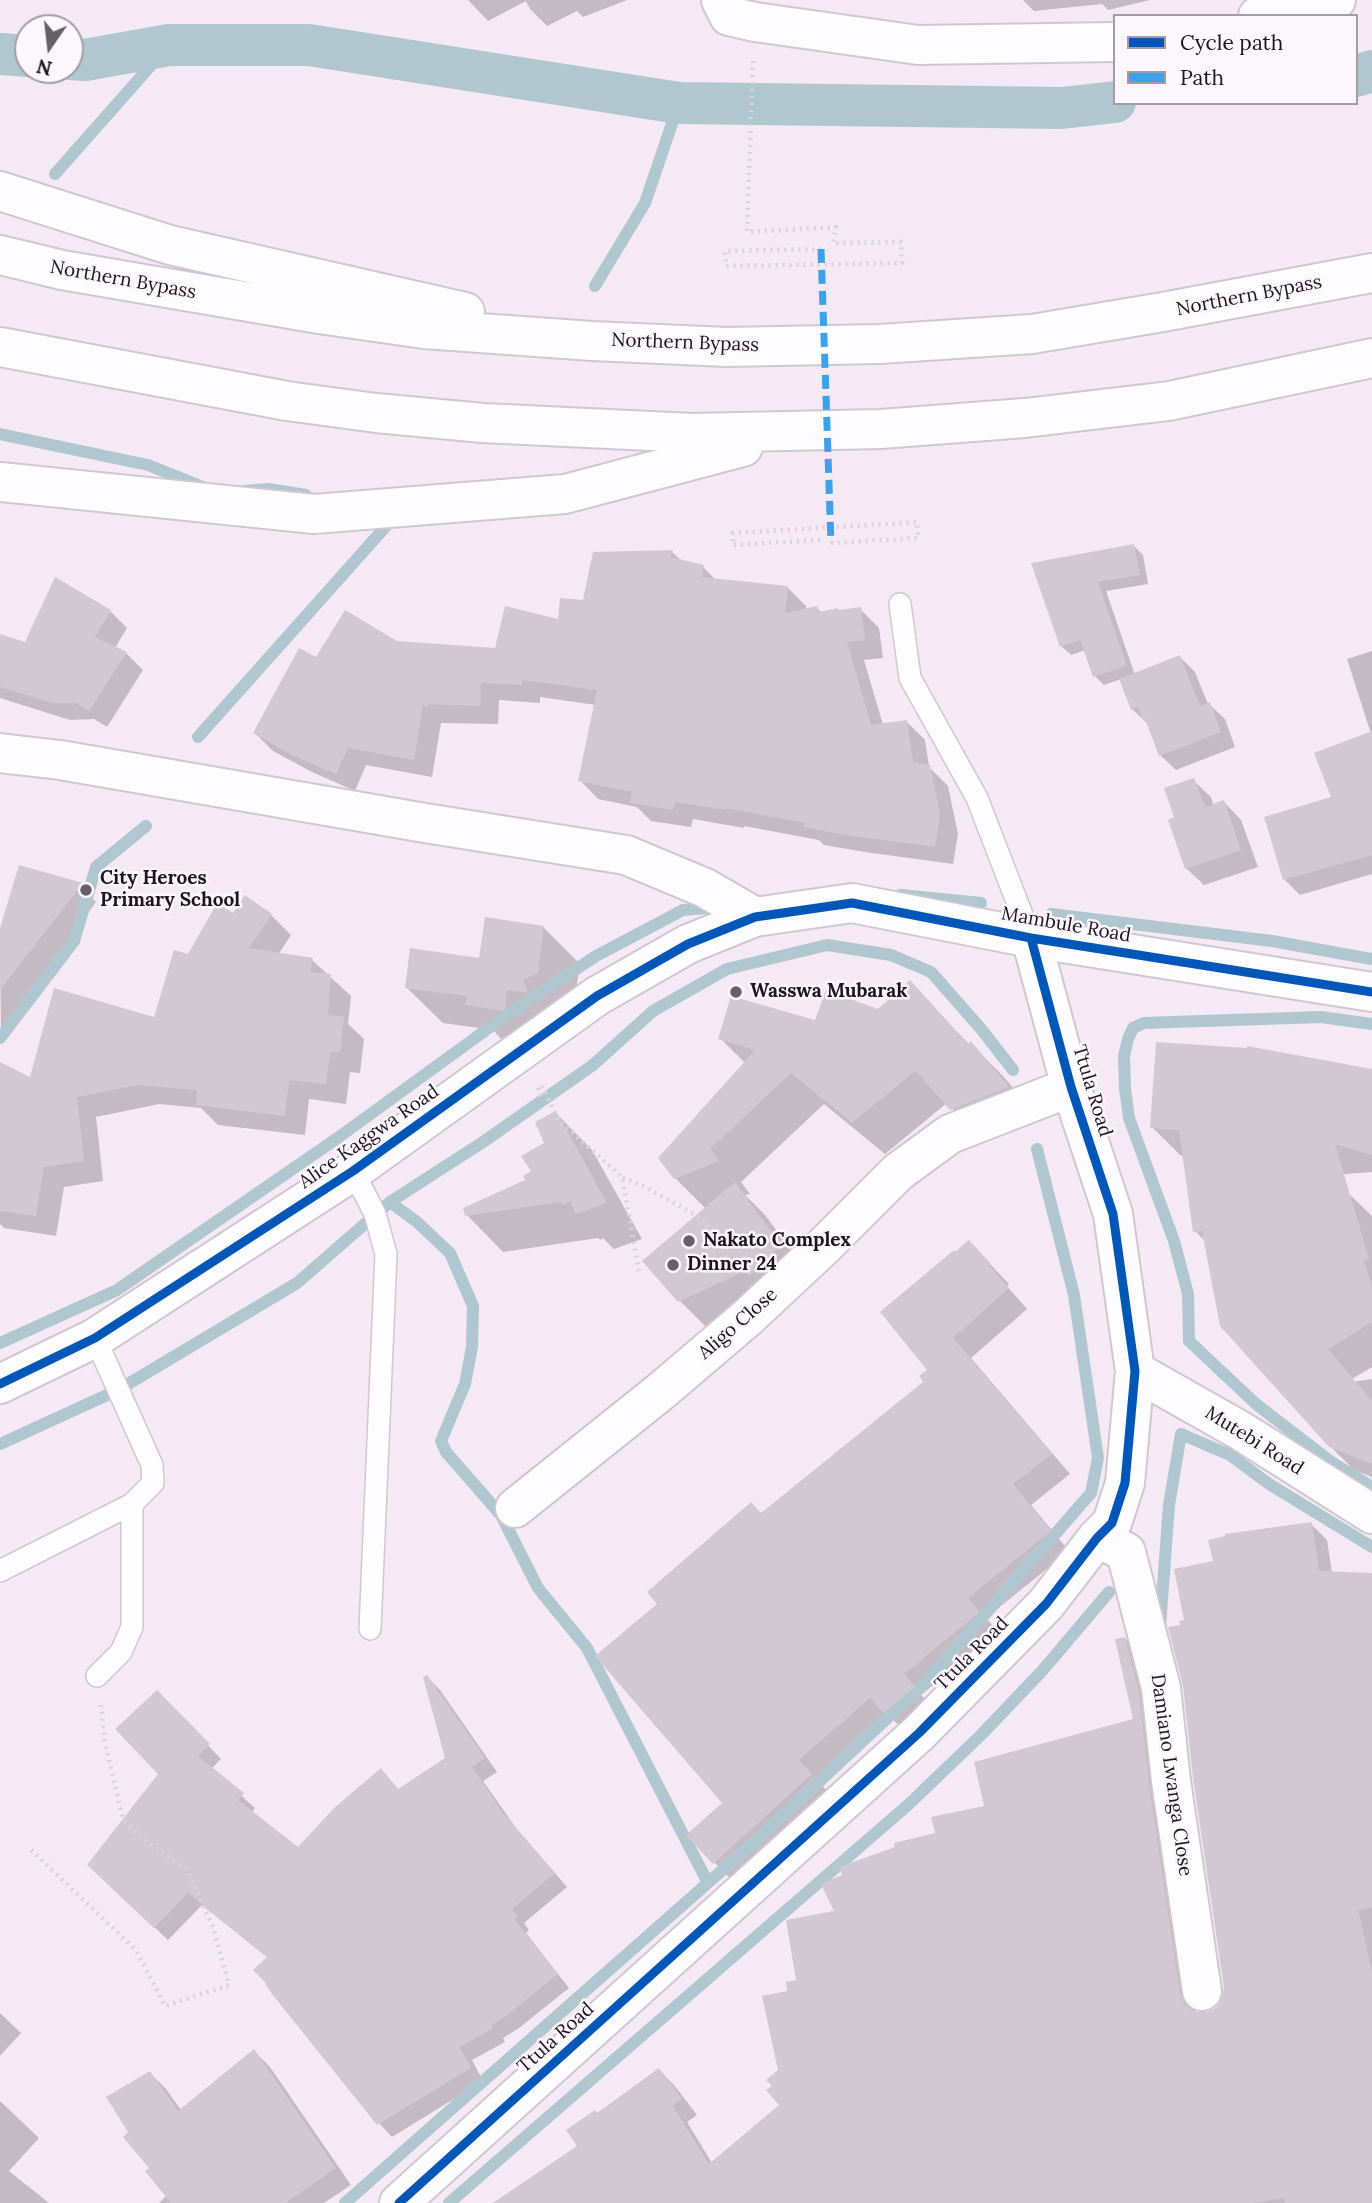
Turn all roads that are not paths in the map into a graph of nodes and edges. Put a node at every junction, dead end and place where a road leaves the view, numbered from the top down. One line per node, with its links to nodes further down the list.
1 (721, 0): 4 (main road)
2 (1336, 0): 3 (main road)
3 (1268, 14)
4 (1113, 42)
5 (0, 191): 8 (main road)
6 (0, 255): 8 (main road, Northern Bypass)
7 (1372, 273): 8 (main road, Northern Bypass)
8 (592, 341)
9 (0, 346): 11 (main road)
10 (1372, 358): 11 (main road)
11 (800, 432): 12 (main road)
12 (0, 482)
13 (900, 604): 16 (lane)
14 (0, 752): 15 (main road)
15 (755, 917): 16 (main road, Mambule Road); 19 (main road, Alice Kaggwa Road)
16 (1031, 938): 17 (main road, Mambule Road); 18 (main road, Ttula Road)
17 (1372, 992)
18 (1071, 1087): 21 (main road, Ttula Road); 24 (main road, Aligo Close)
19 (353, 1171): 20 (main road, Alice Kaggwa Road); 28 (lane)
20 (95, 1338): 22 (main road, Alice Kaggwa Road); 23 (lane)
21 (1135, 1370): 25 (main road, Mutebi Road); 26 (main road, Ttula Road)
22 (0, 1384)
23 (132, 1504): 27 (lane); 29 (lane)
24 (515, 1508)
25 (1372, 1514)
26 (1097, 1538): 30 (main road, Damiano Lwanga Close); 31 (main road, Ttula Road)
27 (0, 1572)
28 (370, 1629)
29 (97, 1676)
30 (1202, 1991)
31 (399, 2203)

